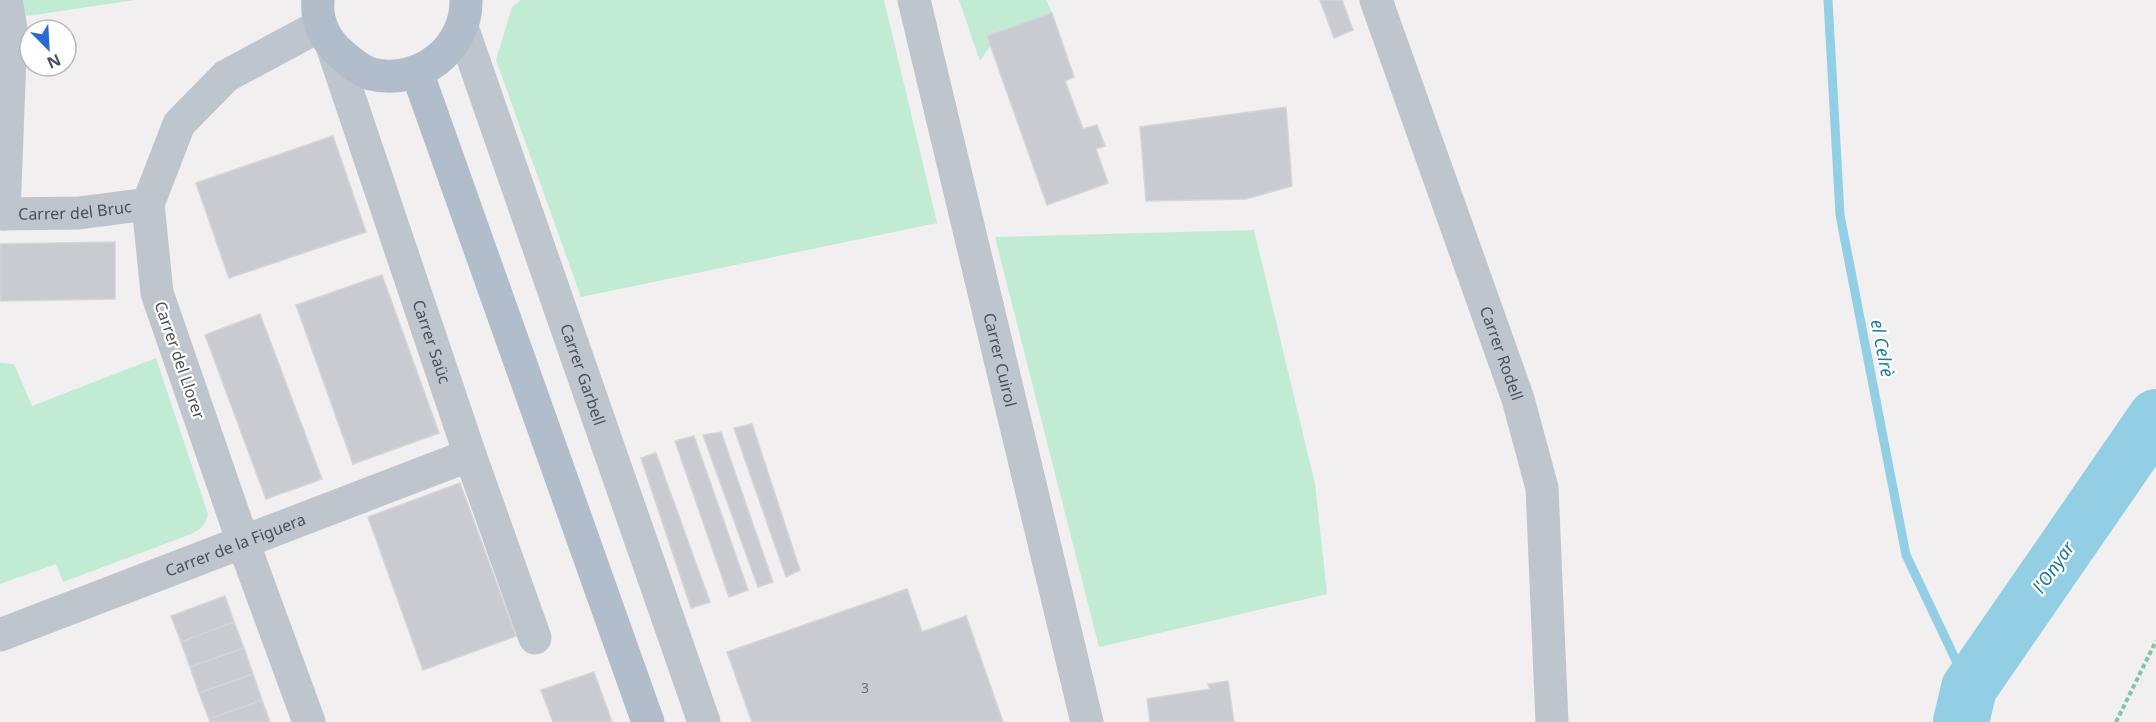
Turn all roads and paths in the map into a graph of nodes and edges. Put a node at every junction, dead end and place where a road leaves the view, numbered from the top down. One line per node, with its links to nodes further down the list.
1 (6, 0): 8 (street)
2 (914, 0): 17 (street, Carrer Cuirol)
3 (1376, 0): 18 (street, Carrer Rodell)
4 (464, 13): 6 (main road); 16 (street, Carrer Garbell)
5 (324, 23): 6 (main road); 7 (street, Carrer del Llorer); 9 (street, Carrer Saüc)
6 (417, 72): 15 (main road)
7 (148, 204): 8 (street, Carrer del Bruc); 10 (street, Carrer del Llorer)
8 (2, 214)
9 (470, 455): 10 (street, Carrer de la Figuera); 12 (street, Carrer Saüc)
10 (243, 542): 11 (street, Carrer de la Figuera); 14 (street, Carrer del Llorer)
11 (0, 635)
12 (534, 638)
13 (2156, 641): 19 (path)
14 (309, 722)
15 (648, 722)
16 (704, 722)
17 (1087, 722)
18 (1552, 722)
19 (2116, 722)

